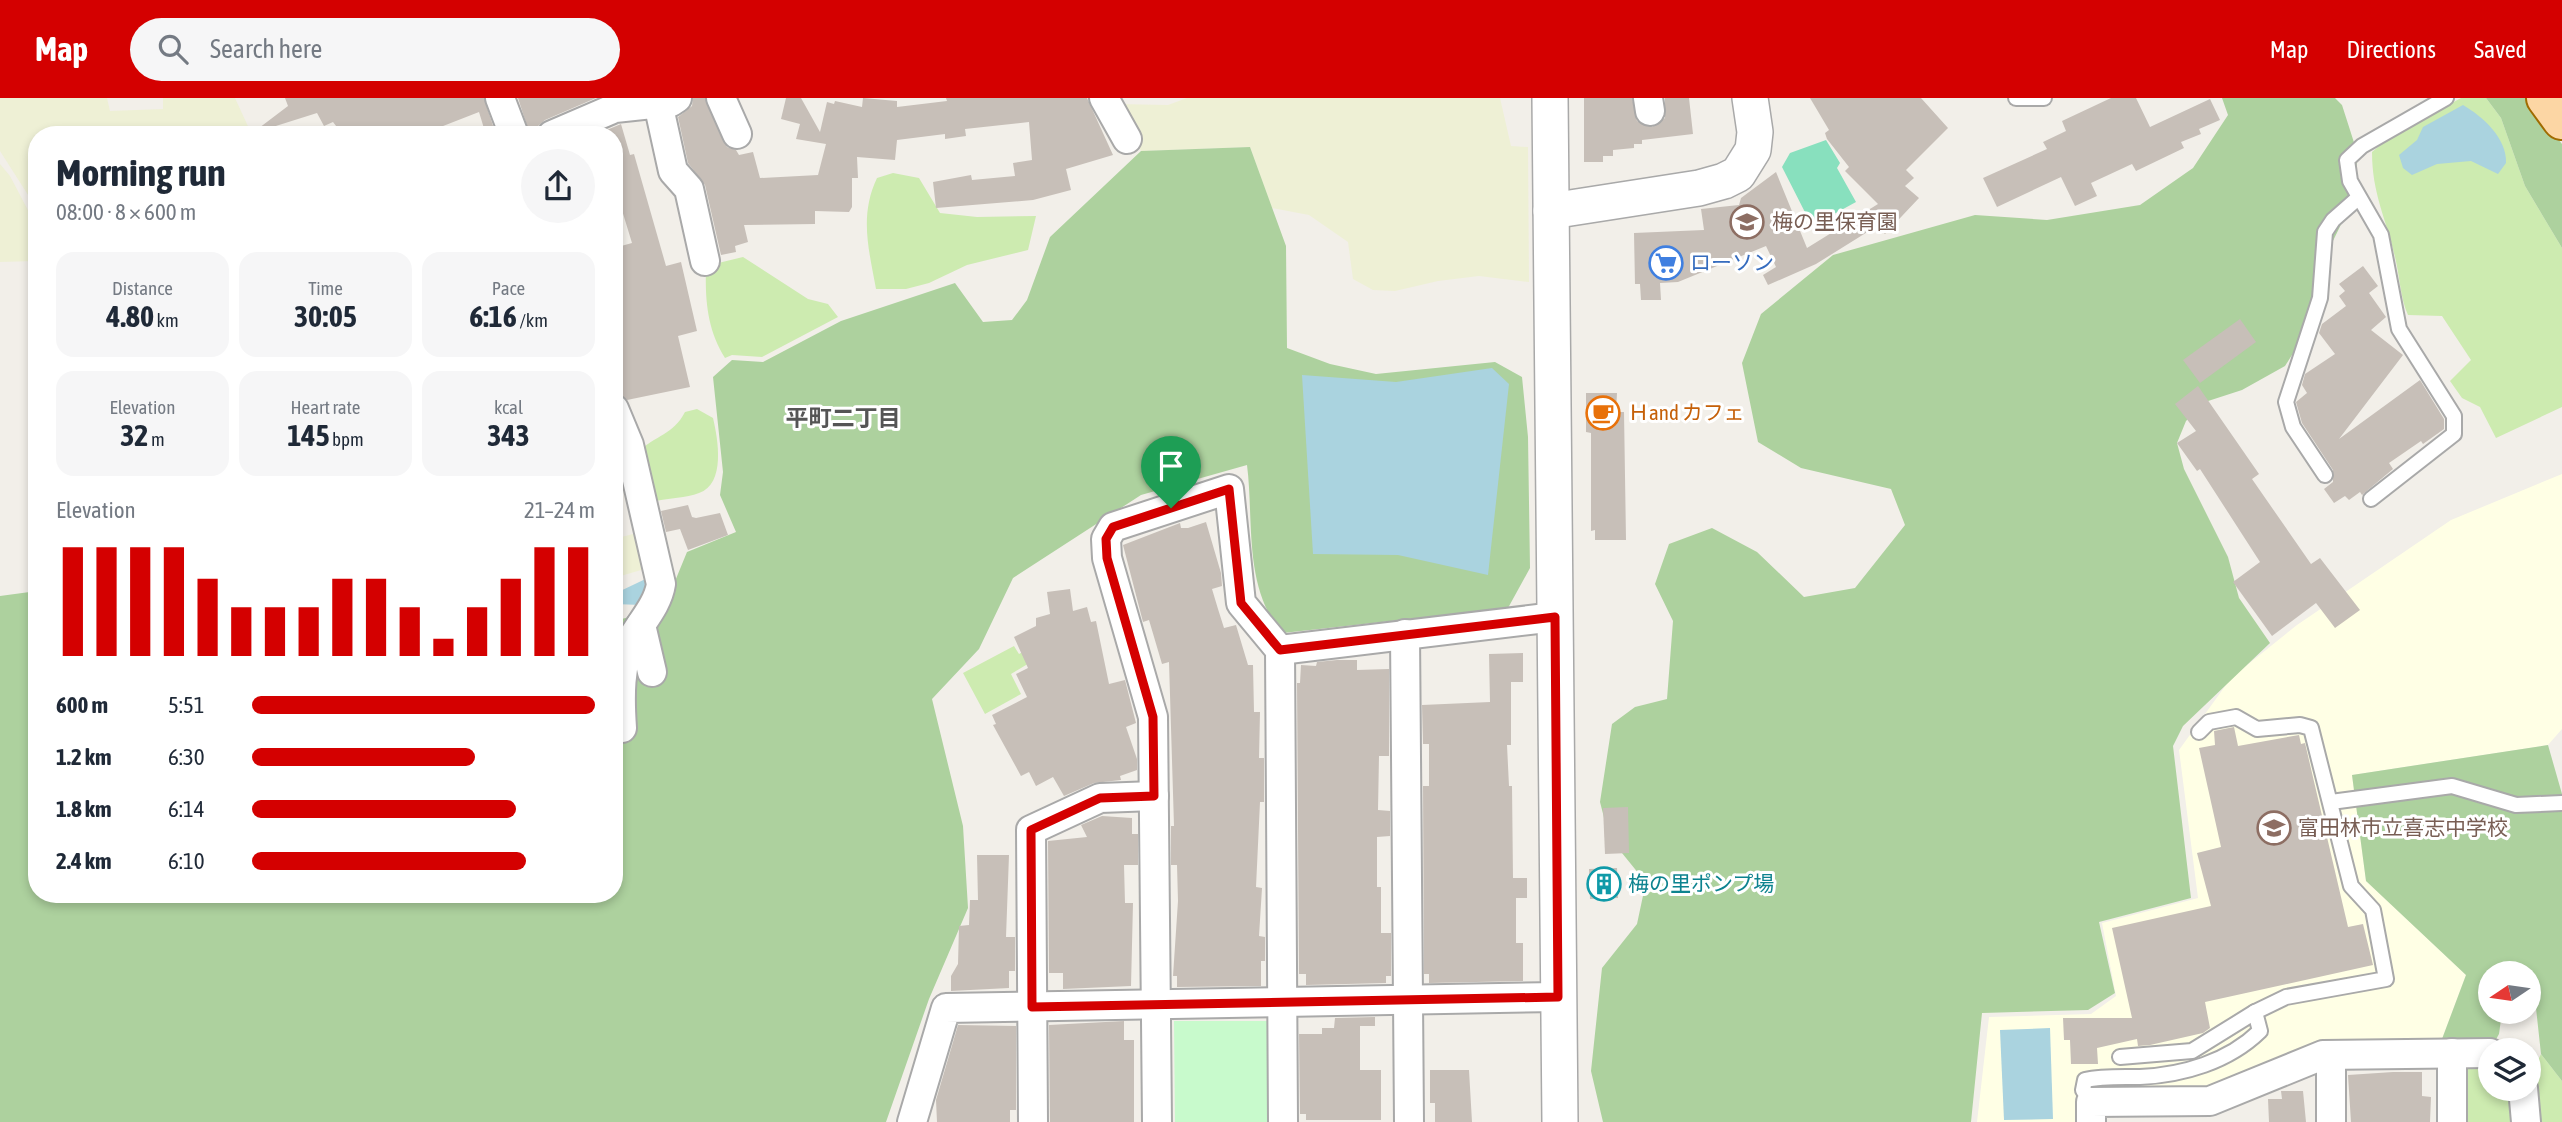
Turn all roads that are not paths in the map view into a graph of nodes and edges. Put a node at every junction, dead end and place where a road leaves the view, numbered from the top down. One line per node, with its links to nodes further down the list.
1 (500, 98): 12 (street)
2 (721, 98): 14 (street)
3 (1104, 98): 15 (street)
4 (1549, 98): 17 (street)
5 (1750, 98): 17 (street)
6 (2016, 98): 7 (lane)
7 (2044, 98)
8 (2446, 98): 16 (lane)
9 (2546, 98): 11 (main road)
10 (668, 101): 13 (street); 18 (street)
11 (2562, 120)
12 (511, 126)
13 (573, 126)
14 (737, 134)
15 (1126, 139)
16 (2358, 198): 20 (lane); 21 (lane)
17 (1551, 211): 22 (street)
18 (705, 261)
19 (623, 454): 23 (street)
20 (2325, 475)
21 (2371, 499)
22 (1555, 617): 24 (street); 32 (street)
23 (641, 625): 26 (street); 27 (street)
24 (1405, 634): 25 (street); 33 (street)
25 (1280, 650): 29 (street); 34 (street)
26 (652, 672)
27 (623, 678)
28 (2199, 732): 30 (lane)
29 (1154, 796): 35 (street); 36 (street)
30 (2331, 802): 31 (lane); 37 (lane)
31 (2562, 803)
32 (1558, 997): 33 (street); 50 (street)
33 (1408, 1002): 34 (street); 49 (street)
34 (1282, 1003): 35 (street); 48 (street)
35 (1156, 1005): 36 (street); 47 (street)
36 (1032, 1007): 45 (street); 46 (street)
37 (2255, 1012): 41 (lane); 43 (lane)
38 (2452, 1053): 39 (street); 40 (street); 52 (street)
39 (2478, 1053)
40 (2330, 1055): 44 (street); 51 (street)
41 (2120, 1057)
42 (2525, 1101): 53 (street)
43 (2091, 1112): 44 (street)
44 (2210, 1112)
45 (912, 1122)
46 (1033, 1122)
47 (1157, 1122)
48 (1283, 1122)
49 (1409, 1122)
50 (1560, 1122)
51 (2331, 1122)
52 (2452, 1122)
53 (2526, 1122)

